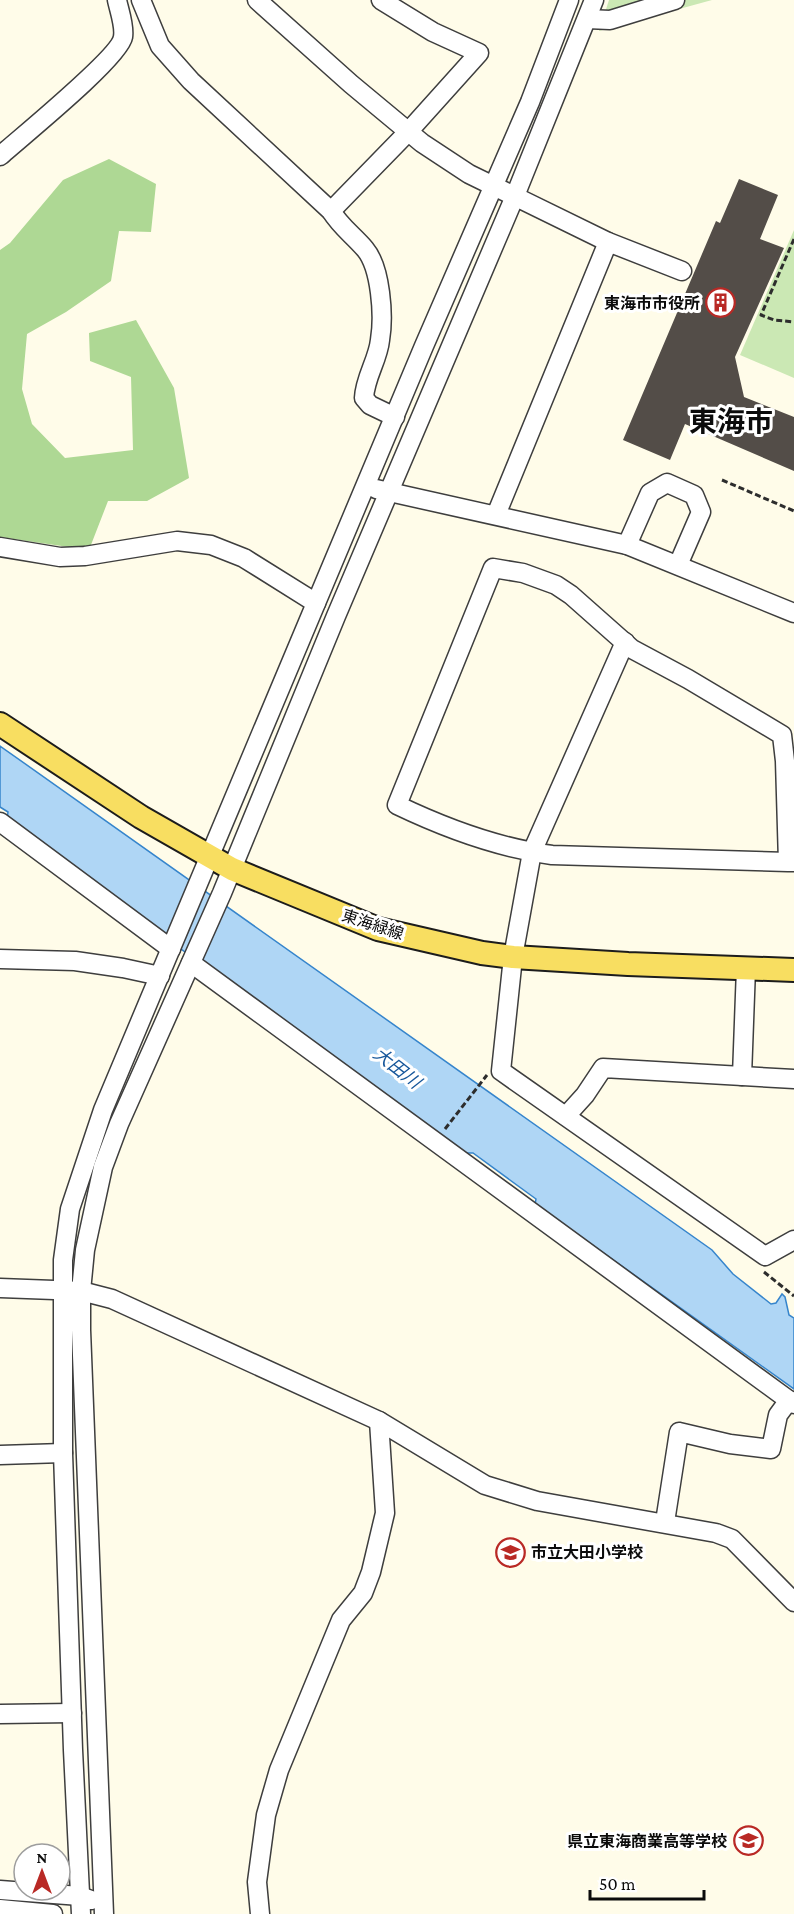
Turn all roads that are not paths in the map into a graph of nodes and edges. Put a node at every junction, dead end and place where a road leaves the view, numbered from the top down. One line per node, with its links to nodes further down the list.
1 (117, 0): 10 (street)
2 (141, 0): 13 (street)
3 (257, 0): 9 (street)
4 (381, 0): 9 (street)
5 (569, 0): 11 (street)
6 (594, 0): 8 (street)
7 (675, 0): 8 (street)
8 (587, 19): 12 (street)
9 (408, 132): 11 (street); 13 (street)
10 (0, 156)
11 (493, 187): 12 (street); 16 (street)
12 (515, 196): 14 (street); 18 (street)
13 (331, 211): 16 (street)
14 (608, 242): 15 (street); 19 (street)
15 (682, 271)
16 (394, 417): 17 (street)
17 (365, 486): 18 (street); 23 (street)
18 (387, 491): 19 (street); 31 (street)
19 (496, 515): 20 (street)
20 (627, 545): 22 (street); 22 (street)
21 (0, 547): 23 (street)
22 (678, 565): 24 (street)
23 (316, 603): 30 (street)
24 (794, 613)
25 (625, 642): 28 (street); 28 (street); 29 (street)
26 (0, 724): 30 (main road, 東海緑線)
27 (0, 822): 32 (street)
28 (532, 852): 29 (street); 33 (street)
29 (791, 862)
30 (206, 867): 31 (main road, 東海緑線); 32 (street)
31 (232, 869): 33 (main road, 東海緑線); 35 (street)
32 (172, 946): 38 (street)
33 (513, 957): 36 (main road, 東海緑線); 41 (street)
34 (0, 959): 38 (street)
35 (192, 960): 44 (street); 45 (street)
36 (746, 968): 37 (main road, 東海緑線); 39 (street)
37 (794, 970)
38 (160, 976): 44 (street)
39 (742, 1076): 40 (street); 41 (street)
40 (794, 1079)
41 (566, 1116): 42 (street)
42 (794, 1240)
43 (0, 1288): 44 (street)
44 (72, 1291): 46 (street); 47 (street); 56 (street)
45 (792, 1402): 49 (street)
46 (379, 1421): 49 (street); 58 (street)
47 (63, 1453): 48 (street); 51 (street)
48 (0, 1455)
49 (665, 1522): 50 (street)
50 (794, 1602)
51 (72, 1713): 52 (street); 54 (street)
52 (0, 1714)
53 (0, 1890): 54 (street)
54 (81, 1905): 56 (street)
55 (0, 1909): 57 (street)
56 (100, 1911)
57 (53, 1914)
58 (260, 1914)

